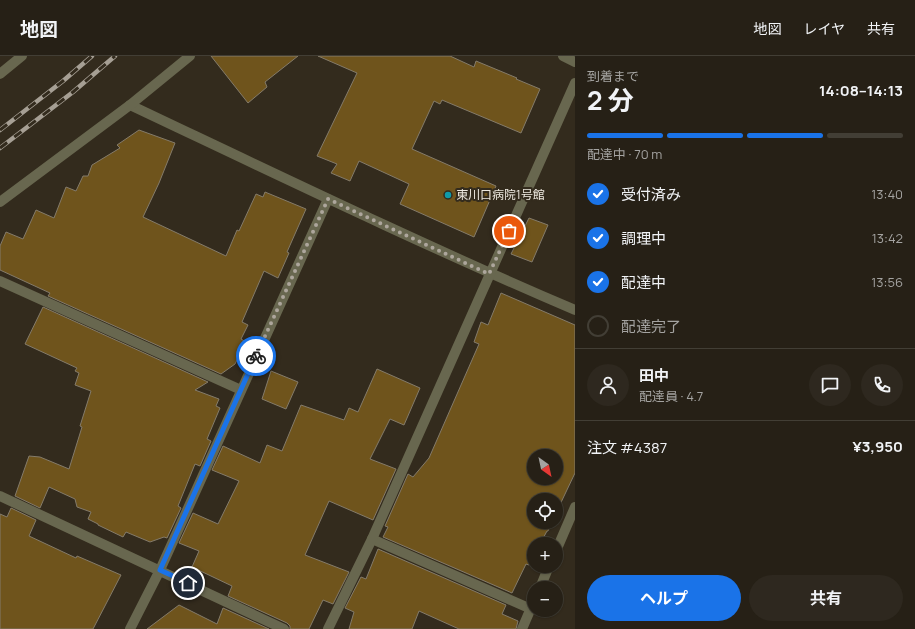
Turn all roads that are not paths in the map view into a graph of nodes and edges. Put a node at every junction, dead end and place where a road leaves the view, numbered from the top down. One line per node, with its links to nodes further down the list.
1 (22, 56): 5 (street)
2 (190, 56): 7 (street)
3 (563, 56): 4 (street)
4 (575, 62)
5 (0, 74)
6 (575, 83): 10 (street)
7 (130, 105): 8 (street); 9 (street)
8 (328, 199): 10 (street); 13 (street)
9 (0, 202)
10 (489, 274): 12 (street); 17 (street)
11 (0, 280): 13 (street)
12 (575, 310)
13 (241, 390): 18 (street)
14 (0, 496): 18 (street)
15 (575, 507): 16 (street)
16 (562, 537)
17 (372, 539): 19 (street); 23 (street)
18 (160, 570): 21 (street); 22 (street)
19 (527, 603)
20 (527, 617): 24 (street)
21 (130, 629)
22 (284, 629)
23 (328, 629)
24 (522, 629)

